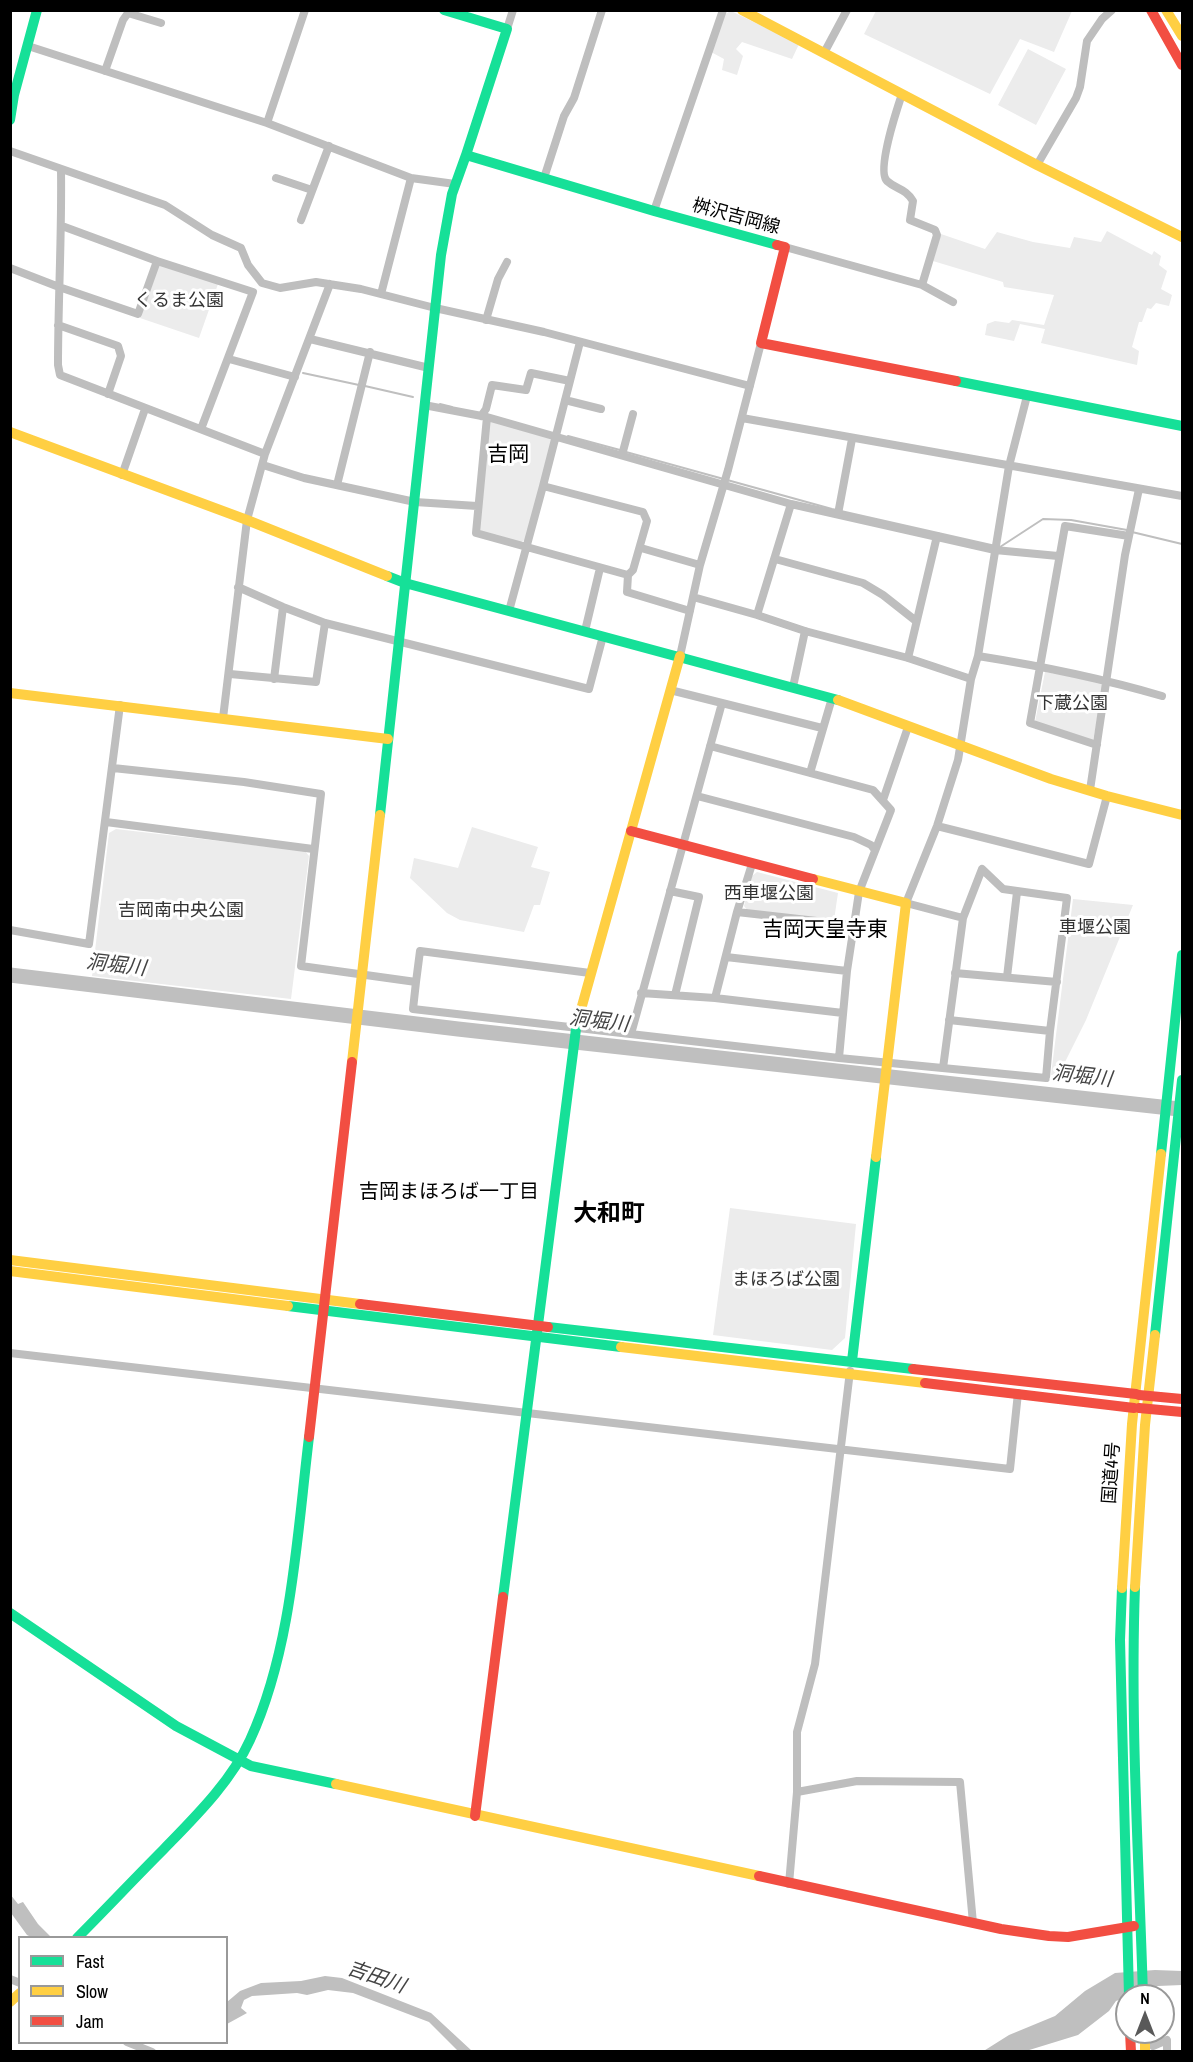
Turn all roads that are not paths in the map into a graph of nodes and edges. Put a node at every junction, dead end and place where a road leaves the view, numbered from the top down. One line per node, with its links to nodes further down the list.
1 (37, 10): 15 (main road)
2 (305, 10): 21 (street)
3 (444, 10): 13 (main road)
4 (513, 10): 13 (street)
5 (602, 10): 29 (street)
6 (723, 10): 32 (street)
7 (742, 10): 16 (main road)
8 (847, 10): 16 (street)
9 (1112, 10): 25 (street)
10 (1151, 10): 17 (main road)
11 (1166, 10): 14 (main road)
12 (161, 24): 18 (street)
13 (507, 29): 24 (main road)
14 (1182, 36)
15 (28, 46): 18 (street); 20 (main road)
16 (824, 53): 19 (main road)
17 (1182, 65)
18 (105, 70): 21 (street)
19 (902, 94): 25 (main road); 42 (street)
20 (10, 120)
21 (267, 123): 22 (street)
22 (329, 146): 28 (street); 31 (street)
23 (10, 151): 26 (street)
24 (466, 155): 29 (main road, 桝沢吉岡線); 30 (main road)
25 (1037, 165): 35 (main road)
26 (61, 170): 34 (street); 40 (street)
27 (276, 178): 31 (street)
28 (411, 178): 30 (street); 45 (street)
29 (544, 178): 32 (main road, 桝沢吉岡線)
30 (455, 184): 47 (main road)
31 (312, 190): 33 (street)
32 (654, 211): 36 (main road, 桝沢吉岡線)
33 (300, 220)
34 (62, 226): 37 (street); 43 (street)
35 (1182, 237)
36 (784, 247): 42 (street); 52 (main road, 桝沢吉岡線)
37 (157, 261): 43 (street); 44 (street)
38 (507, 262): 48 (street)
39 (10, 268): 43 (street)
40 (262, 283): 41 (street); 44 (street)
41 (330, 284): 45 (street); 50 (street)
42 (922, 285): 46 (street)
43 (58, 287): 49 (street)
44 (253, 292): 54 (street)
45 (381, 294): 47 (street)
46 (953, 303)
47 (435, 308): 48 (street); 55 (main road)
48 (486, 320): 51 (street)
49 (58, 326): 59 (street); 59 (street)
50 (310, 339): 53 (street); 56 (street)
51 (580, 342): 57 (street); 58 (street)
52 (761, 343): 58 (street); 60 (main road)
53 (370, 352): 55 (street); 79 (street)
54 (229, 359): 56 (street); 69 (street)
55 (429, 368): 62 (main road)
56 (295, 377): 74 (street)
57 (570, 381): 61 (street); 65 (street)
58 (750, 386): 67 (street)
59 (108, 394): 63 (street)
60 (1027, 396): 68 (main road); 76 (street)
61 (565, 400): 64 (street); 71 (street)
62 (424, 405): 65 (street); 83 (main road)
63 (145, 409): 69 (street); 77 (street)
64 (601, 409)
65 (484, 414): 71 (street); 85 (street)
66 (633, 414): 73 (street)
67 (742, 418): 72 (street); 78 (street)
68 (1182, 426)
69 (201, 429): 74 (street)
70 (10, 432): 77 (main road)
71 (557, 433): 73 (street); 80 (street)
72 (852, 439): 76 (street); 86 (street)
73 (622, 452): 78 (street)
74 (265, 454): 75 (street)
75 (263, 465): 79 (street); 87 (street)
76 (1009, 466): 81 (street); 92 (street)
77 (122, 475): 87 (main road)
78 (724, 483): 84 (street); 95 (street)
79 (337, 485): 83 (street)
80 (543, 486): 90 (street); 91 (street)
81 (1139, 489): 82 (street); 89 (street)
82 (1182, 496)
83 (415, 502): 85 (street); 98 (main road)
84 (791, 504): 86 (street); 94 (street)
85 (477, 506): 90 (street)
86 (838, 514): 88 (street)
87 (247, 520): 98 (main road); 99 (street)
88 (937, 536): 92 (street); 105 (street)
89 (1130, 536): 93 (street); 118 (street)
90 (526, 548): 96 (street); 102 (street)
91 (641, 548): 95 (street); 97 (street)
92 (995, 550): 93 (street); 112 (street)
93 (1058, 556): 114 (street)
94 (775, 559): 104 (street); 105 (street)
95 (700, 565): 100 (street)
96 (600, 568): 97 (street); 107 (street)
97 (628, 575): 103 (street)
98 (405, 583): 102 (main road); 110 (main road)
99 (238, 587): 101 (street); 115 (street)
100 (693, 597): 103 (street); 104 (street)
101 (283, 607): 106 (street); 116 (street)
102 (508, 611): 107 (main road)
103 (690, 611): 111 (street)
104 (757, 615): 108 (street)
105 (916, 621): 113 (street)
106 (325, 623): 110 (street); 116 (street)
107 (585, 631): 109 (main road)
108 (805, 631): 113 (street); 119 (street)
109 (603, 636): 110 (street); 111 (main road)
110 (400, 640): 129 (main road)
111 (680, 656): 119 (main road); 120 (main road)
112 (978, 656): 114 (street); 117 (street)
113 (908, 658): 117 (street)
114 (1039, 666): 118 (street); 132 (street)
115 (230, 674): 116 (street); 126 (street)
116 (274, 679)
117 (971, 679): 130 (street)
118 (1107, 680): 122 (street); 132 (street)
119 (793, 687): 123 (main road)
120 (670, 690): 124 (street); 142 (main road)
121 (10, 693): 125 (main road)
122 (1162, 696)
123 (832, 698): 127 (main road); 128 (street)
124 (722, 703): 128 (street); 131 (street)
125 (120, 705): 126 (main road); 133 (street)
126 (223, 718): 129 (main road)
127 (908, 727): 130 (main road); 138 (street)
128 (822, 728): 134 (street)
129 (388, 739): 160 (main road)
130 (960, 745): 135 (main road); 141 (street)
131 (710, 746): 134 (street); 136 (street)
132 (1097, 746): 135 (street)
133 (112, 768): 140 (street); 144 (street)
134 (810, 773): 138 (street)
135 (1090, 790): 137 (main road)
136 (697, 796): 143 (street); 145 (street)
137 (1107, 796): 139 (main road); 141 (street)
138 (883, 800): 145 (street)
139 (1182, 815)
140 (106, 822): 144 (street); 154 (street)
141 (937, 826): 150 (street)
142 (631, 831): 143 (main road); 158 (main road)
143 (683, 844): 146 (main road); 147 (street)
144 (313, 849): 160 (street)
145 (875, 850): 148 (street)
146 (752, 864): 148 (main road); 151 (street)
147 (670, 891): 164 (street); 165 (street)
148 (859, 892): 150 (main road); 153 (street)
149 (1017, 892): 152 (street); 161 (street); 163 (street)
150 (906, 903): 152 (street); 173 (main road)
151 (737, 912): 153 (street); 156 (street)
152 (963, 918): 159 (street)
153 (852, 925): 157 (street)
154 (10, 930)
155 (1182, 955): 185 (main road, 国道4号)
156 (726, 957): 157 (street); 166 (street)
157 (847, 970): 167 (street)
158 (590, 973): 162 (street); 170 (main road)
159 (955, 973): 161 (street); 168 (street)
160 (363, 975): 162 (street); 178 (main road)
161 (1007, 977): 163 (street)
162 (416, 982): 170 (street)
163 (1057, 982): 169 (street)
164 (641, 993): 165 (street); 171 (street)
165 (675, 995): 166 (street)
166 (715, 998): 167 (street)
167 (843, 1013): 172 (street)
168 (949, 1020): 169 (street); 174 (street)
169 (1050, 1031): 174 (street)
170 (575, 1033): 171 (street); 179 (main road)
171 (631, 1034): 172 (street)
172 (838, 1058): 173 (street)
173 (886, 1063): 174 (street); 181 (main road)
174 (943, 1068)
175 (1182, 1080): 186 (main road, 国道4号)
176 (10, 1260): 178 (main road)
177 (10, 1272): 178 (main road)
178 (324, 1305): 179 (main road); 183 (main road)
179 (536, 1331): 181 (main road); 182 (main road); 191 (main road)
180 (10, 1353): 183 (street)
181 (852, 1360): 182 (street); 185 (main road)
182 (850, 1373): 184 (main road); 192 (street)
183 (314, 1387): 191 (street); 194 (main road)
184 (1018, 1393): 188 (main road); 192 (street)
185 (1136, 1394): 186 (main road); 188 (main road, 国道4号)
186 (1148, 1396): 187 (main road); 189 (main road, 国道4号)
187 (1182, 1399)
188 (1134, 1408): 189 (main road); 200 (main road, 国道4号)
189 (1147, 1409): 190 (main road); 199 (main road, 国道4号)
190 (1182, 1412)
191 (526, 1413): 192 (street); 196 (main road)
192 (841, 1449): 195 (street)
193 (10, 1613): 194 (main road)
194 (238, 1761): 196 (main road); 201 (main road)
195 (797, 1792): 197 (street); 198 (street)
196 (475, 1816): 197 (main road)
197 (789, 1884): 198 (main road)
198 (973, 1923): 200 (main road)
199 (1140, 1925): 200 (main road); 203 (main road, 国道4号)
200 (1126, 1926): 202 (main road, 国道4号)
201 (79, 1936)
202 (1129, 1984)
203 (1143, 1984)
204 (130, 2044): 206 (street)
205 (1149, 2049): 207 (street)
206 (153, 2052)
207 (1167, 2052)

